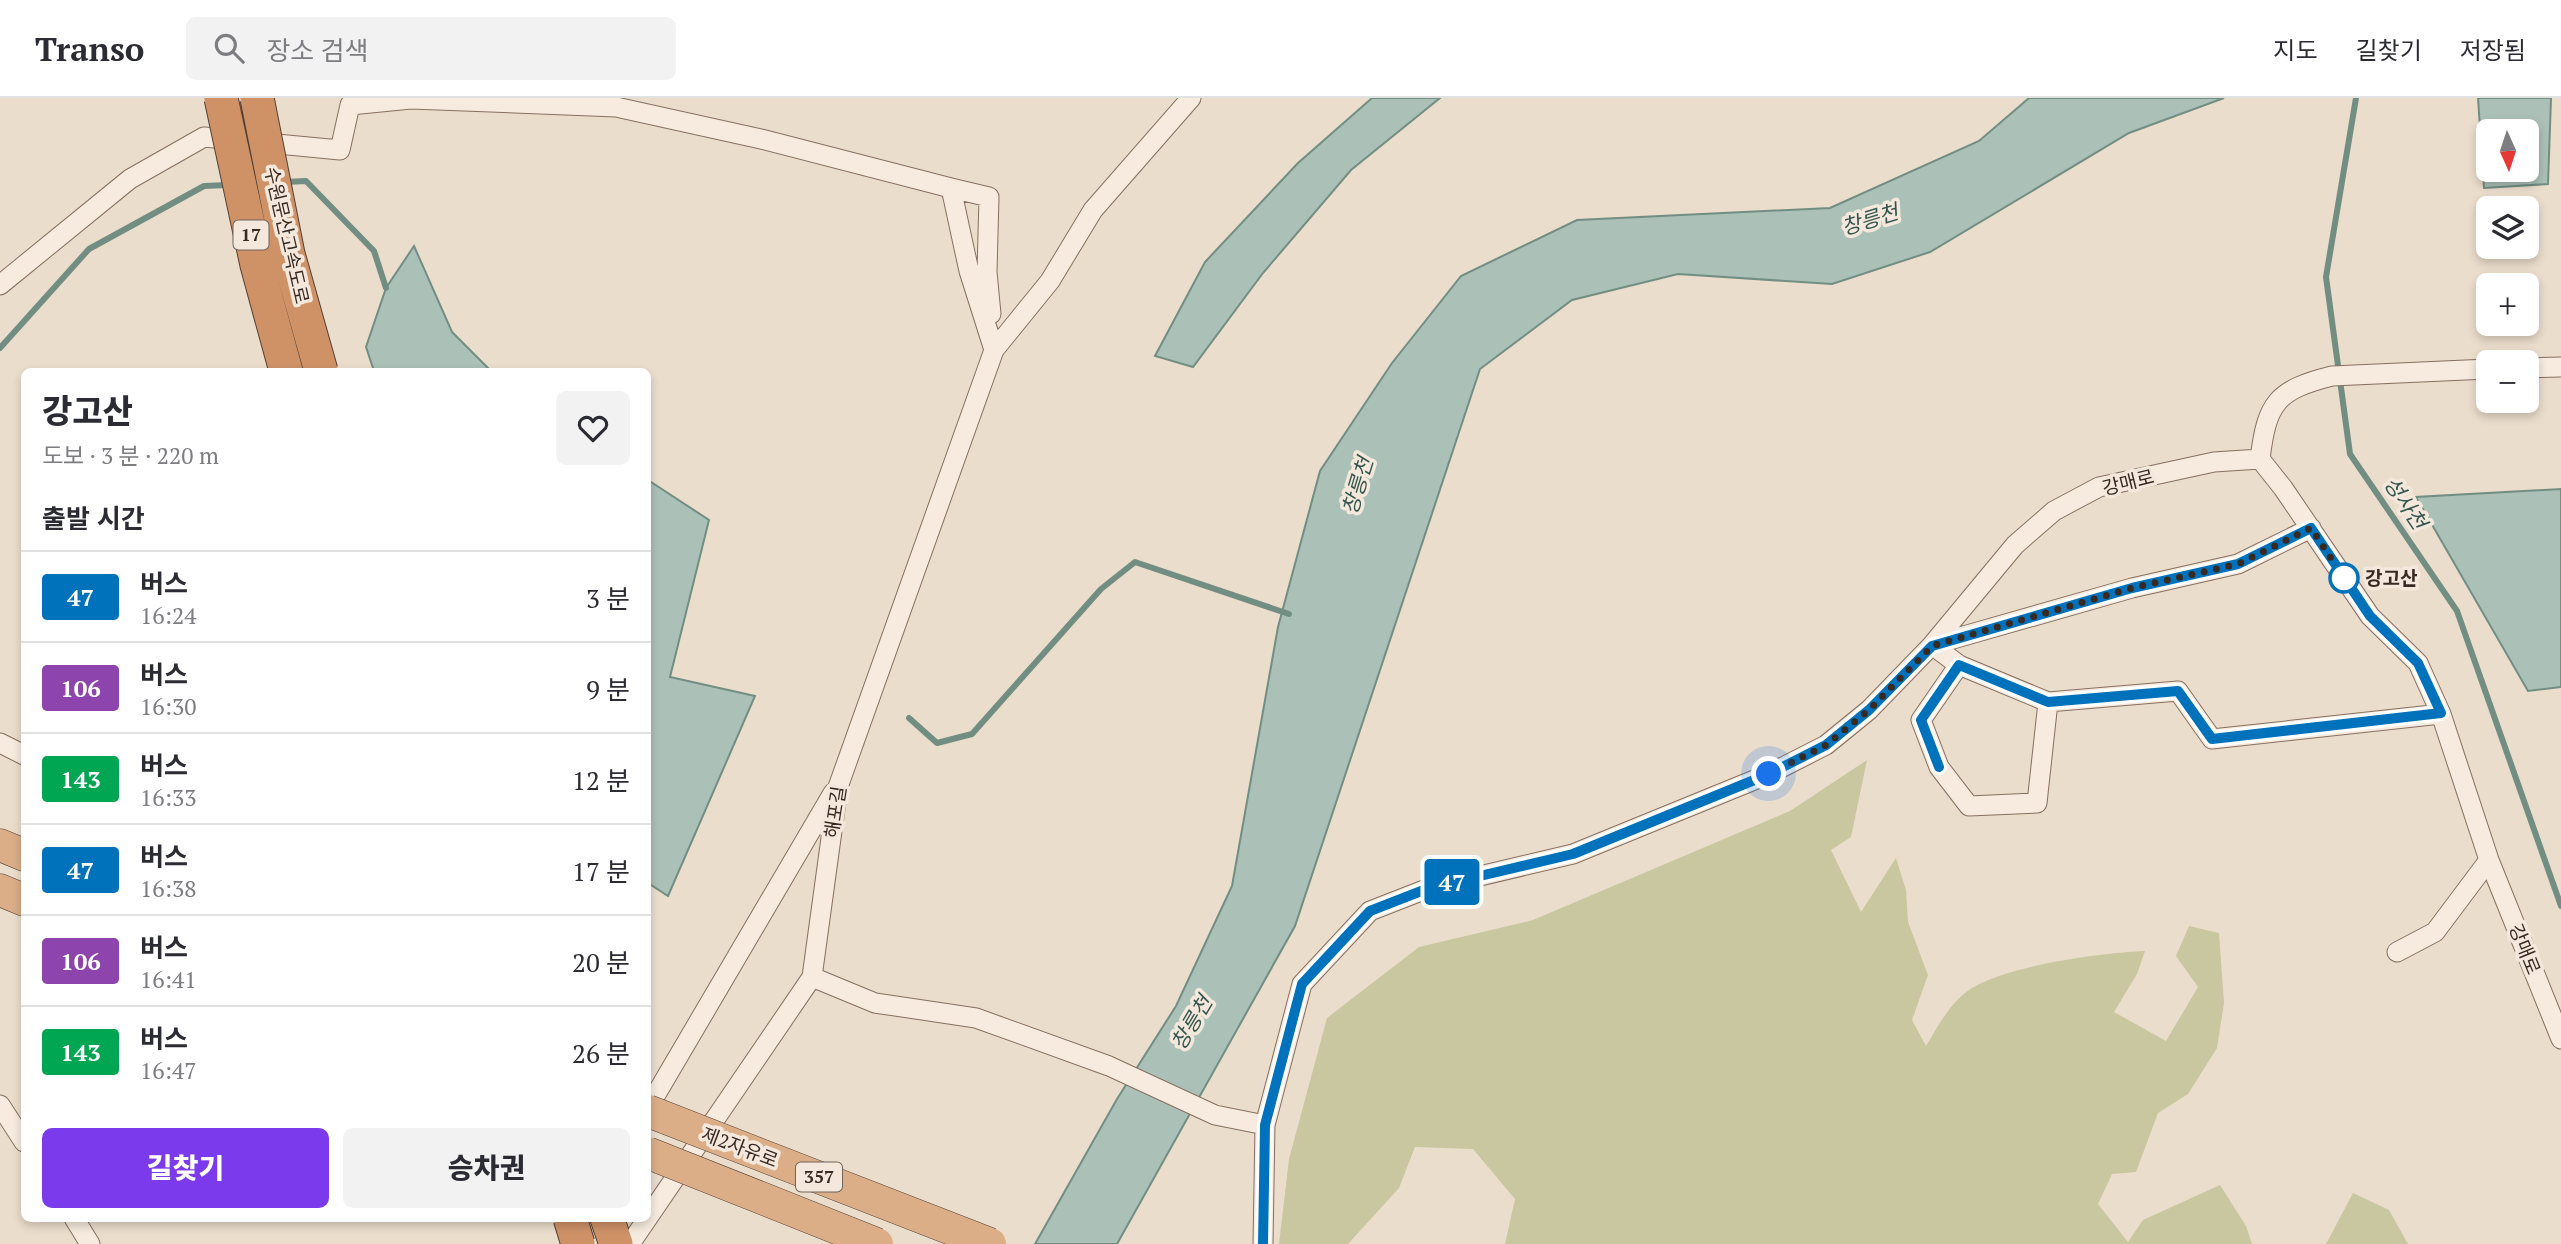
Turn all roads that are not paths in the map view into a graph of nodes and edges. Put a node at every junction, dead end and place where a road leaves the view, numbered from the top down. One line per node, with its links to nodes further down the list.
1 (221, 98): 9 (highway, 수원문산고속도로 / 17, bridge)
2 (257, 98): 10 (highway, 수원문산고속도로 / 17, bridge)
3 (1191, 98): 7 (street)
4 (349, 101): 5 (street); 6 (street)
5 (951, 188): 7 (street); 7 (street)
6 (0, 285)
7 (994, 350): 21 (street, 해포길)
8 (2561, 367): 11 (street)
9 (285, 368)
10 (320, 368)
11 (2539, 368)
12 (2476, 369): 13 (street)
13 (2260, 459): 14 (street, 강매로); 15 (street, 강매로)
14 (2311, 528): 15 (street, 강매로); 18 (street, 강매로)
15 (1932, 646): 16 (street); 33 (street, 강매로)
16 (1959, 665): 17 (street); 17 (street)
17 (2048, 702): 18 (street)
18 (2441, 713): 24 (street, 강매로)
19 (0, 743): 20 (street)
20 (21, 754)
21 (838, 786): 28 (street, 해포길); 31 (street)
22 (0, 845): 23 (highway)
23 (21, 854)
24 (2489, 860): 27 (street); 29 (street, 강매로)
25 (0, 890): 26 (highway)
26 (21, 899)
27 (2397, 952)
28 (812, 977): 33 (street); 36 (street, 해포길)
29 (2561, 1039)
30 (0, 1105): 34 (street)
31 (651, 1105)
32 (651, 1111): 49 (highway, 제2자유로 / 357, bridge)
33 (1265, 1125): 50 (street, 강매로)
34 (21, 1137)
35 (651, 1154): 48 (highway, 제2자유로 / 357, bridge)
36 (651, 1213)
37 (76, 1222): 43 (street)
38 (571, 1222): 45 (highway, bridge)
39 (576, 1222): 44 (street)
40 (588, 1222): 45 (street)
41 (608, 1222): 46 (highway)
42 (645, 1222): 47 (street, 해포길)
43 (90, 1244)
44 (561, 1244)
45 (579, 1244)
46 (616, 1244)
47 (630, 1244)
48 (877, 1244)
49 (990, 1244)
50 (1263, 1244)

